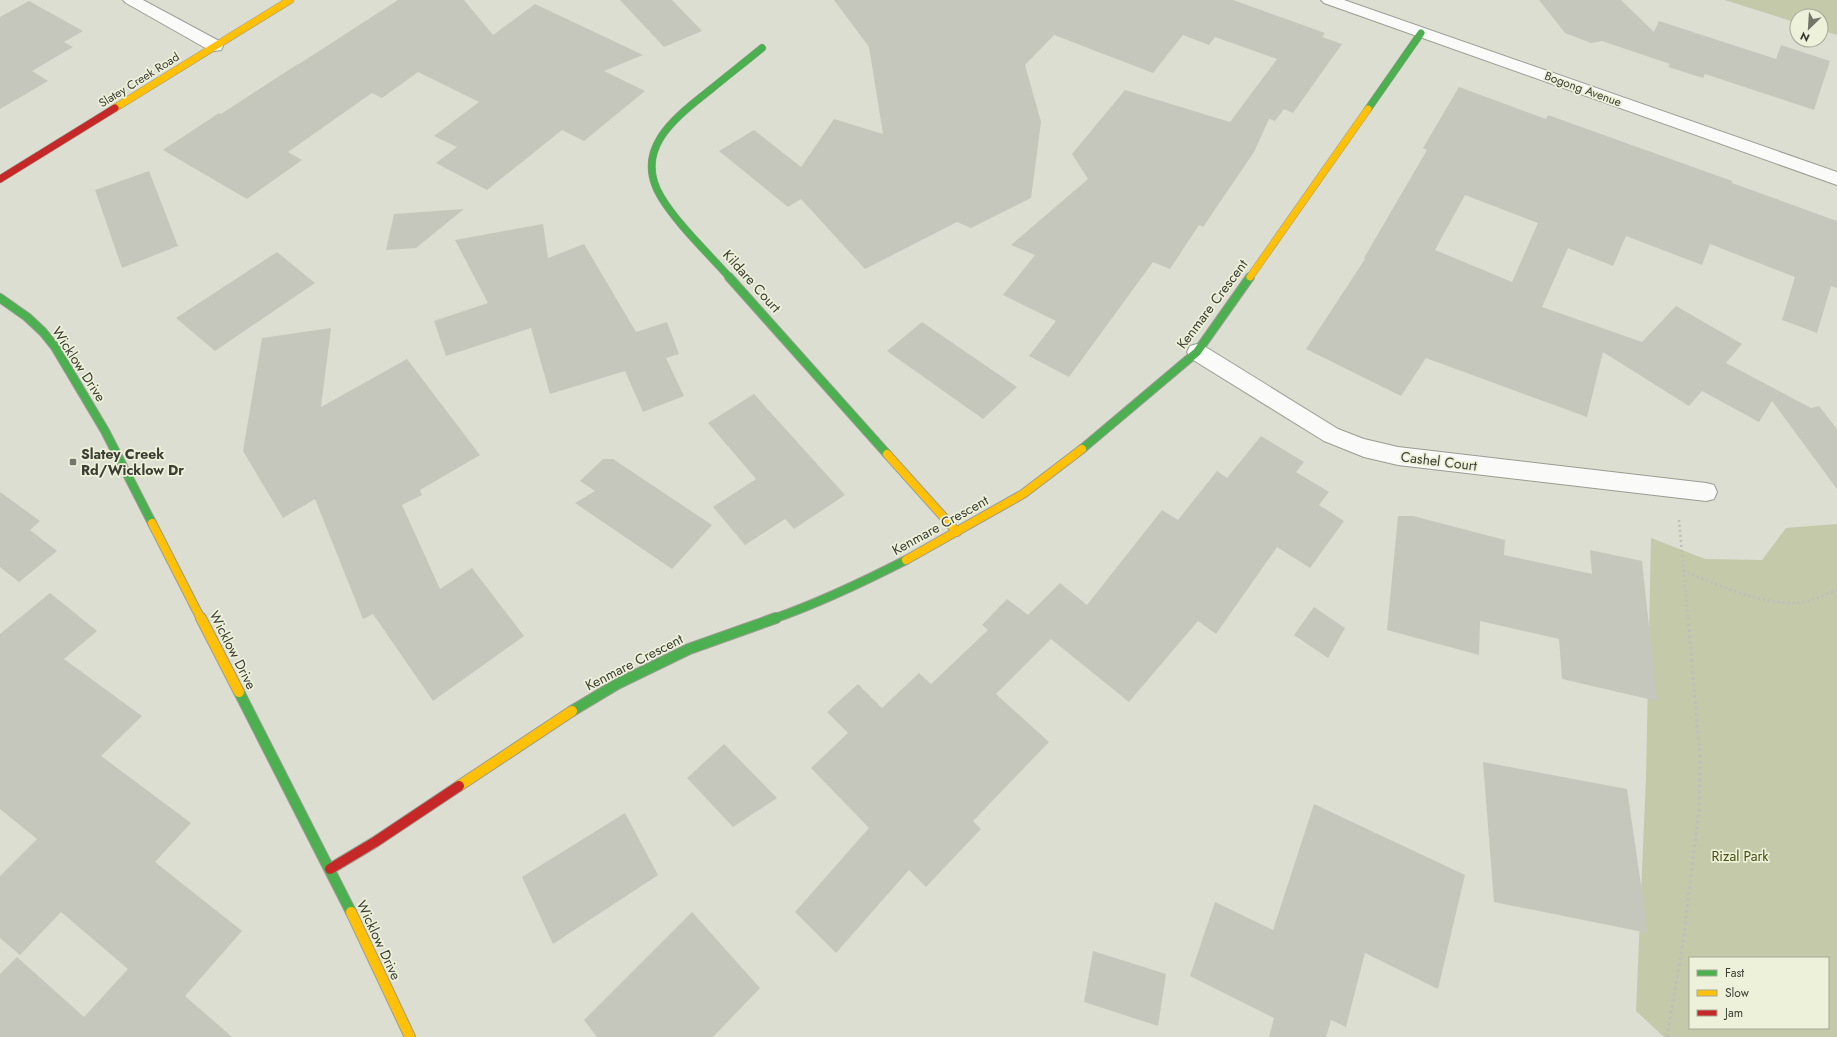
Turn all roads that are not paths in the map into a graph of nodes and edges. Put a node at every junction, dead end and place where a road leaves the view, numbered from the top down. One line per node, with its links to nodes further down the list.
1 (131, 0): 5 (street)
2 (290, 0): 5 (street, Slatey Creek Road)
3 (1329, 0): 4 (street, Bogong Avenue)
4 (1421, 33): 8 (street, Bogong Avenue); 10 (street, Kenmare Crescent)
5 (215, 46): 7 (street, Slatey Creek Road)
6 (762, 48): 12 (street, Kildare Court)
7 (0, 179)
8 (1837, 179)
9 (0, 298): 13 (street, Wicklow Drive)
10 (1197, 352): 11 (street, Cashel Court); 12 (street, Kenmare Crescent)
11 (1706, 492)
12 (957, 532): 13 (street, Kenmare Crescent)
13 (330, 869): 14 (street, Wicklow Drive)
14 (410, 1037)

